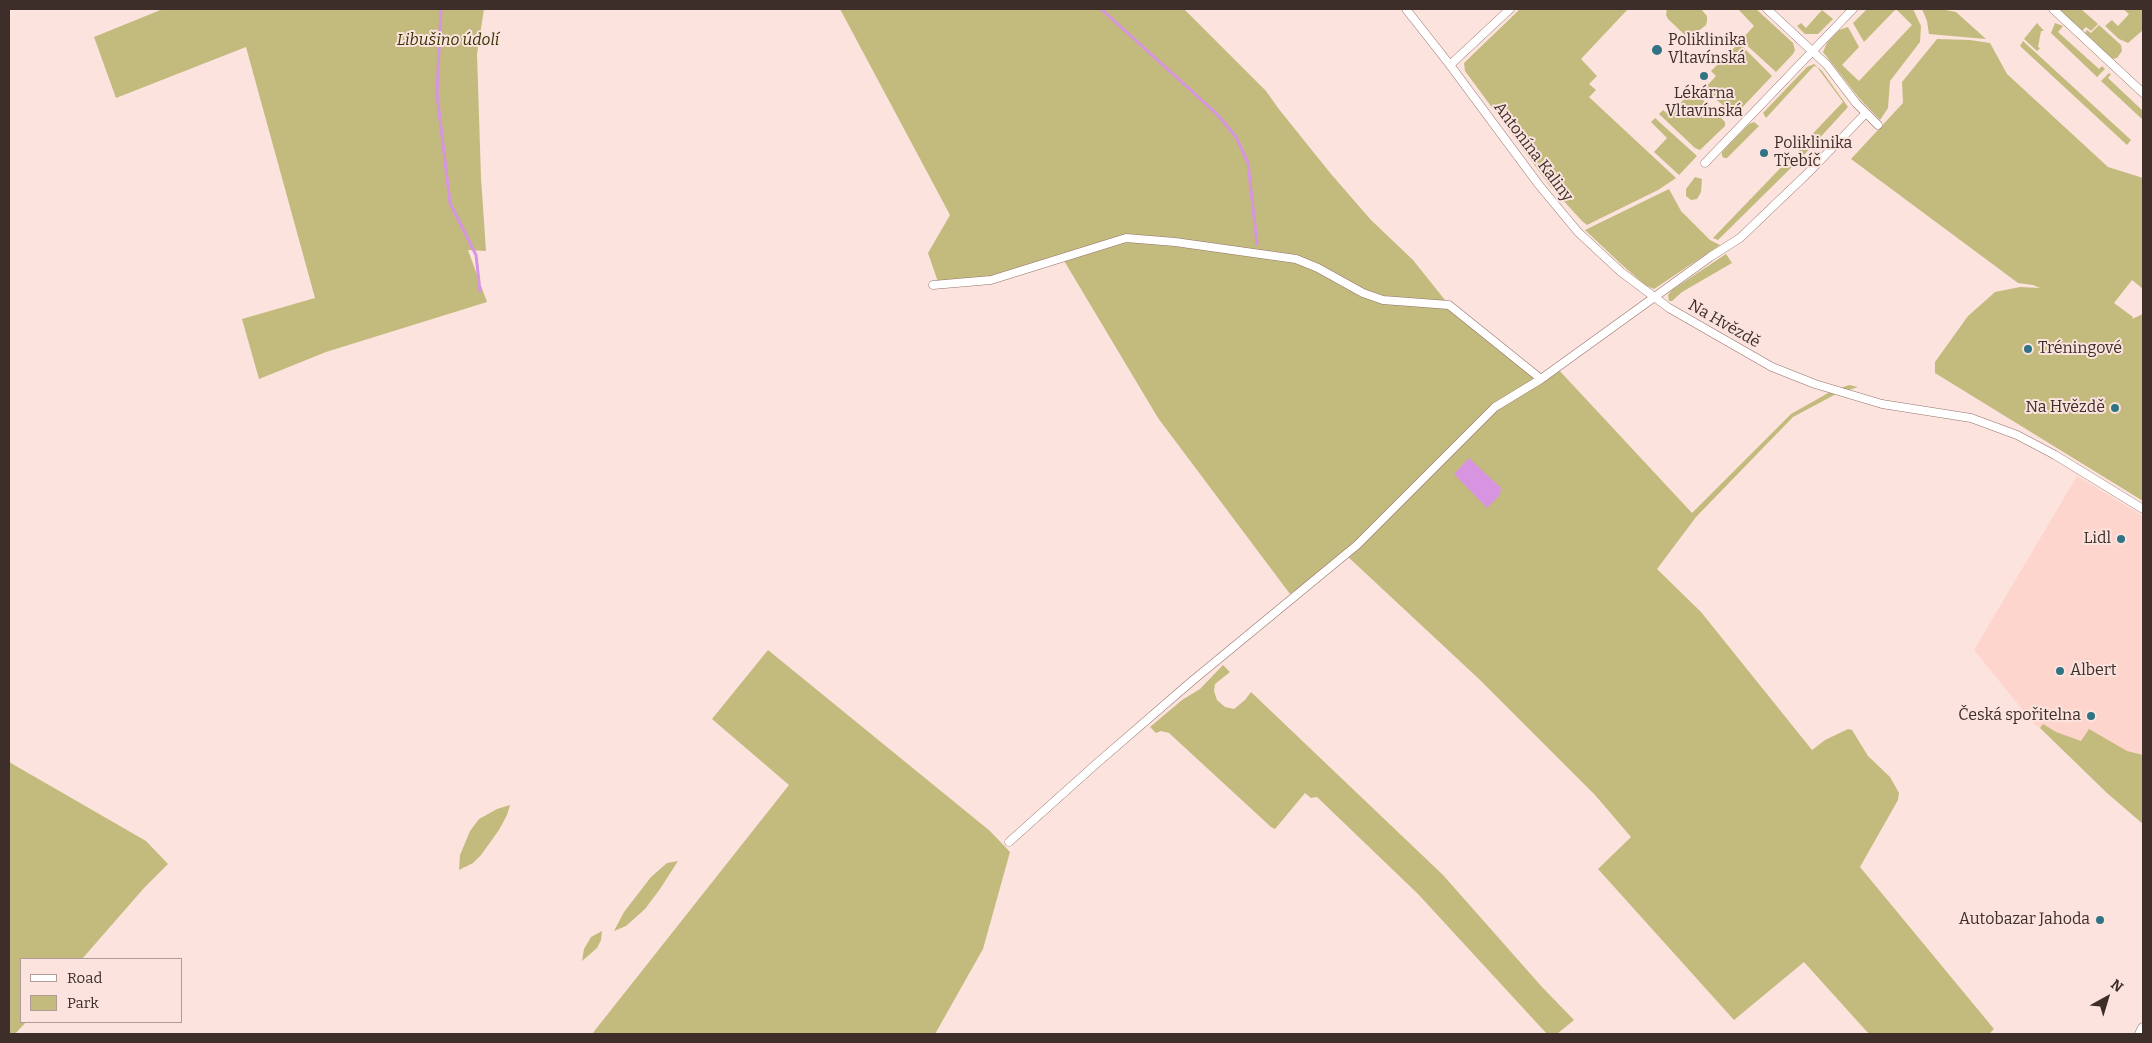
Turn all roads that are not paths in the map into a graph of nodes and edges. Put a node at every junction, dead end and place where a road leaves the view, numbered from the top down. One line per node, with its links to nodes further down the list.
1 (1406, 9): 7 (street, Antonína Kaliny)
2 (1510, 9): 7 (street)
3 (1767, 9): 6 (street)
4 (1853, 9): 6 (street)
5 (2053, 9): 8 (street)
6 (1812, 51): 9 (street); 11 (street)
7 (1450, 64): 13 (street, Antonína Kaliny)
8 (2143, 93)
9 (1866, 113): 10 (street); 13 (street)
10 (1878, 125)
11 (1705, 163)
12 (933, 284): 14 (street)
13 (1654, 297): 14 (street); 15 (street, Na Hvězdě)
14 (1541, 379): 16 (street)
15 (2143, 509)
16 (1009, 842)
17 (2143, 1028): 18 (main road)
18 (2140, 1034)

